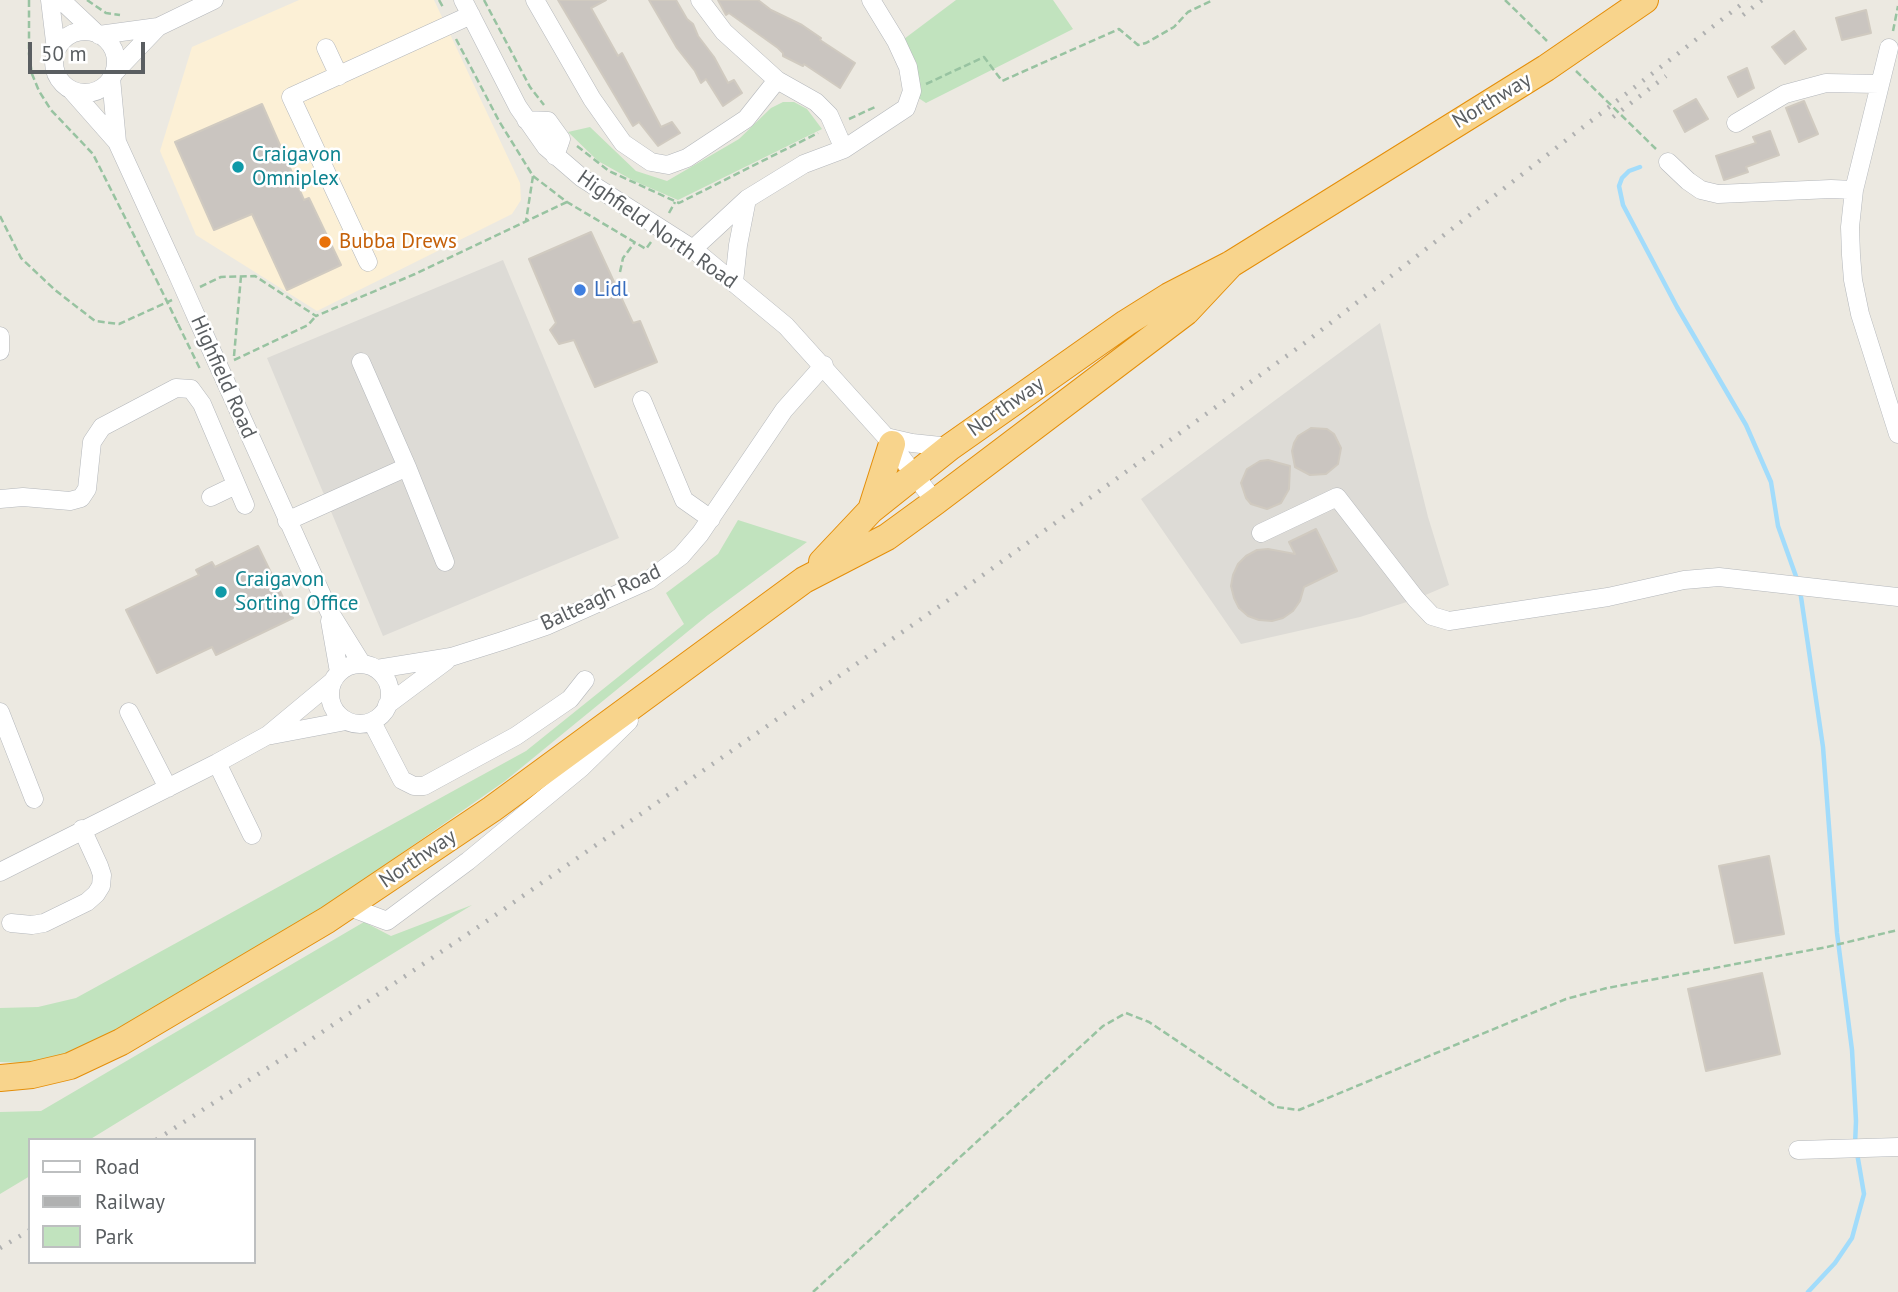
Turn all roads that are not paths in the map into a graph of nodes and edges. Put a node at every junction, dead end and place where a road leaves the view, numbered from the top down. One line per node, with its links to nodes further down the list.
1 (50, 0): 13 (street, Highfield Road)
2 (61, 0): 10 (street, Highfield Road)
3 (214, 0): 9 (street)
4 (535, 0): 16 (street)
5 (700, 0): 16 (street)
6 (871, 0): 21 (street)
7 (1645, 0): 27 (highway, Northway)
8 (467, 8): 15 (street); 25 (street, Highfield North Road)
9 (158, 27): 10 (street); 14 (street)
10 (97, 34): 13 (street); 14 (street, Highfield Road)
11 (326, 48): 15 (street)
12 (1889, 48): 17 (street)
13 (56, 50): 18 (street, Highfield Road)
14 (113, 76): 18 (street); 20 (street, Highfield Road)
15 (339, 76): 26 (street)
16 (777, 80): 21 (street)
17 (1879, 84): 19 (street); 23 (street)
18 (72, 91): 20 (street, Highfield Road)
19 (1736, 123)
20 (117, 142): 45 (street, Highfield Road, bridge)
21 (844, 149): 24 (street)
22 (1668, 162): 23 (street)
23 (1854, 190): 34 (street)
24 (747, 199): 25 (street); 28 (street)
25 (693, 249): 28 (street, Highfield North Road)
26 (368, 262)
27 (1231, 264): 36 (highway, Northway); 39 (highway, Northway)
28 (734, 282): 32 (street, Highfield North Road)
29 (0, 337): 30 (street)
30 (0, 351)
31 (361, 362): 37 (street)
32 (824, 365): 35 (street, Highfield North Road); 44 (street, Balteagh Road)
33 (642, 400): 44 (street)
34 (1898, 434)
35 (889, 441): 36 (street); 39 (street, Highfield North Road); 43 (highway)
36 (950, 447): 39 (highway, Northway)
37 (407, 467): 45 (street); 47 (street)
38 (236, 485): 40 (street); 41 (street); 42 (street)
39 (926, 489): 43 (highway, Northway); 48 (highway, Northway)
40 (211, 497)
41 (0, 499)
42 (245, 505)
43 (872, 510): 48 (highway, Northway)
44 (711, 519): 51 (street, Balteagh Road)
45 (287, 521): 50 (street, Highfield Road)
46 (1261, 533): 49 (street)
47 (445, 562)
48 (804, 580): 68 (highway, Northway)
49 (1898, 597)
50 (328, 611): 52 (street, Highfield Road); 53 (street, Highfield Road)
51 (451, 657): 52 (street, Balteagh Road); 55 (street, Balteagh Road)
52 (369, 667): 53 (street); 55 (street)
53 (336, 676): 58 (street); 60 (street)
54 (585, 680): 59 (street)
55 (387, 705): 59 (street)
56 (0, 712): 63 (street)
57 (129, 712): 62 (street)
58 (346, 721): 59 (street); 60 (street)
59 (372, 722)
60 (268, 735): 61 (street)
61 (218, 763): 62 (street); 65 (street)
62 (168, 788): 64 (street)
63 (34, 799)
64 (82, 829): 66 (street); 67 (street)
65 (253, 835)
66 (0, 872)
67 (11, 923)
68 (0, 1078)
69 (1898, 1147): 70 (street)
70 (1798, 1150)

